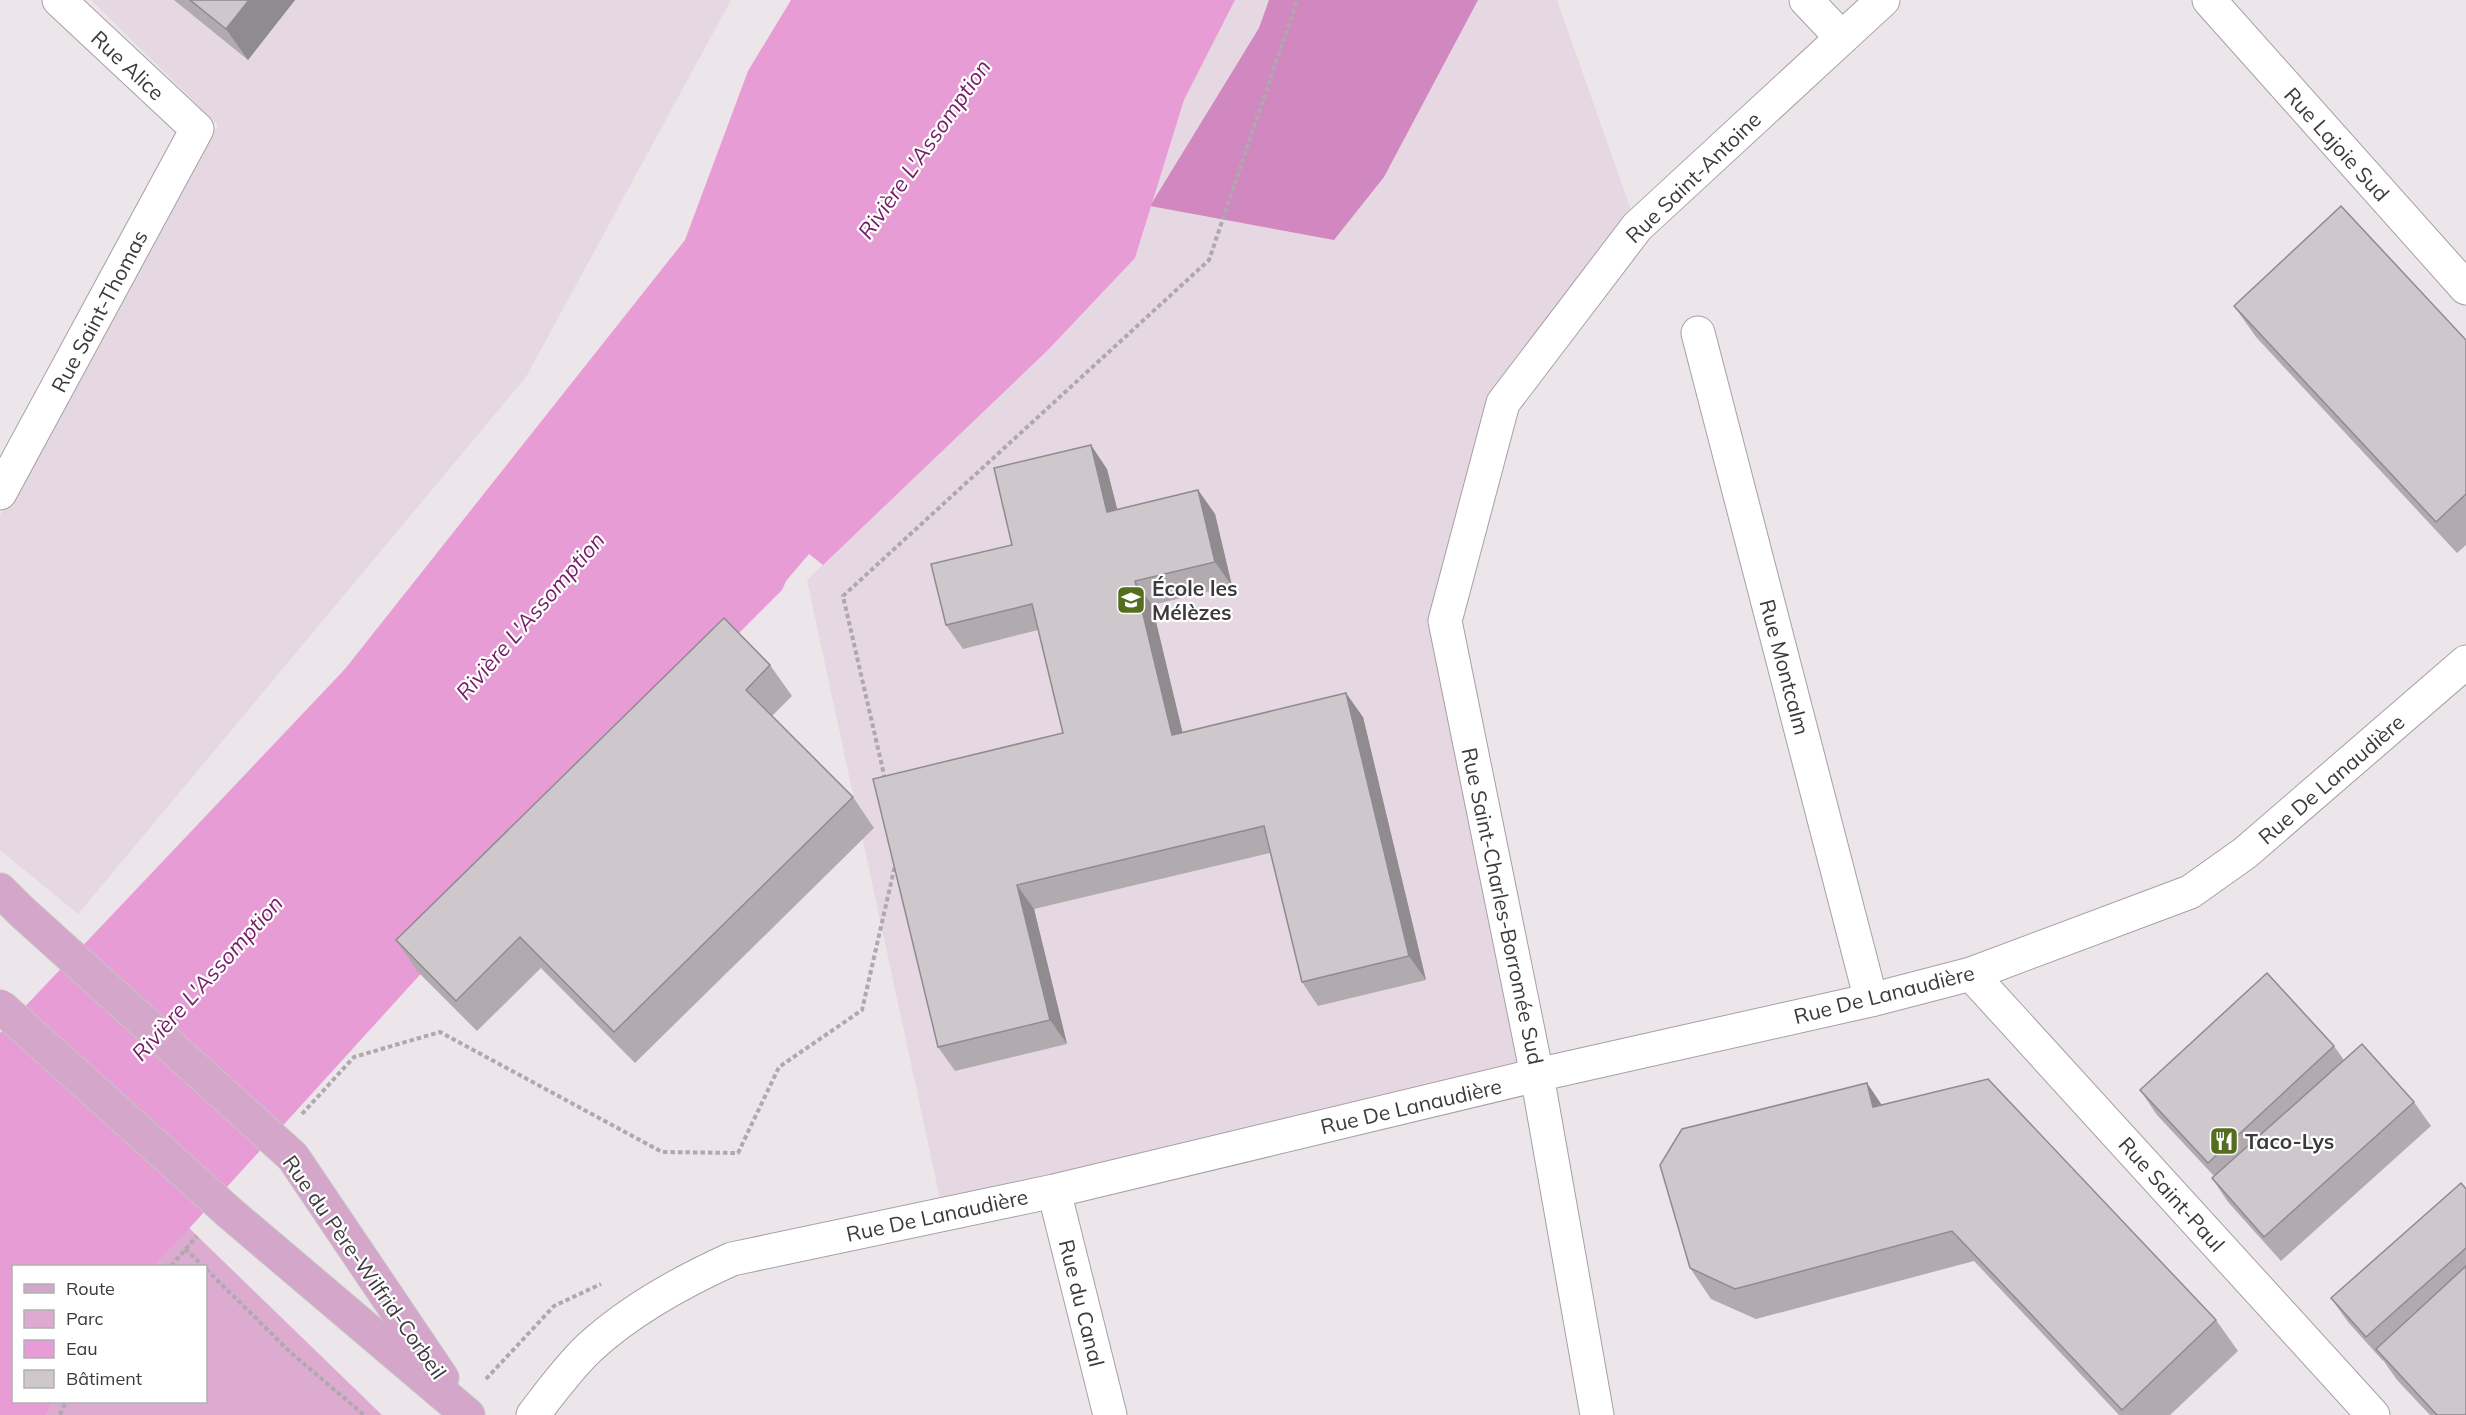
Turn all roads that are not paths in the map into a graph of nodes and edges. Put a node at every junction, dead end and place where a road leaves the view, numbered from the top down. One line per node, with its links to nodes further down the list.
1 (59, 0): 6 (street, Rue Alice)
2 (1806, 0): 5 (street)
3 (1883, 0): 5 (street, Rue Saint-Antoine)
4 (2209, 0): 7 (street, Rue Lajoie Sud)
5 (1841, 37): 9 (street, Rue Saint-Antoine)
6 (197, 129): 10 (street, Rue Saint-Thomas)
7 (2466, 288)
8 (1698, 333): 14 (street, Rue Montcalm)
9 (1503, 403): 16 (street, Rue Saint-Charles-Borromée Sud)
10 (0, 493)
11 (2466, 662): 13 (street, Rue De Lanaudière)
12 (10, 900): 18 (main road, Rue du Père-Wilfrid-Corbeil, bridge)
13 (1971, 974): 14 (street, Rue De Lanaudière); 22 (street, Rue Saint-Paul)
14 (1871, 1000): 16 (street, Rue De Lanaudière)
15 (0, 1006): 18 (main road, Rue du Père-Wilfrid-Corbeil, bridge)
16 (1538, 1075): 17 (street, Rue De Lanaudière); 21 (street, Rue Saint-Charles-Borromée Sud)
17 (1054, 1191): 19 (street, Rue De Lanaudière); 20 (street, Rue du Canal)
18 (466, 1413)
19 (532, 1415)
20 (1110, 1415)
21 (1597, 1415)
22 (2373, 1415)

